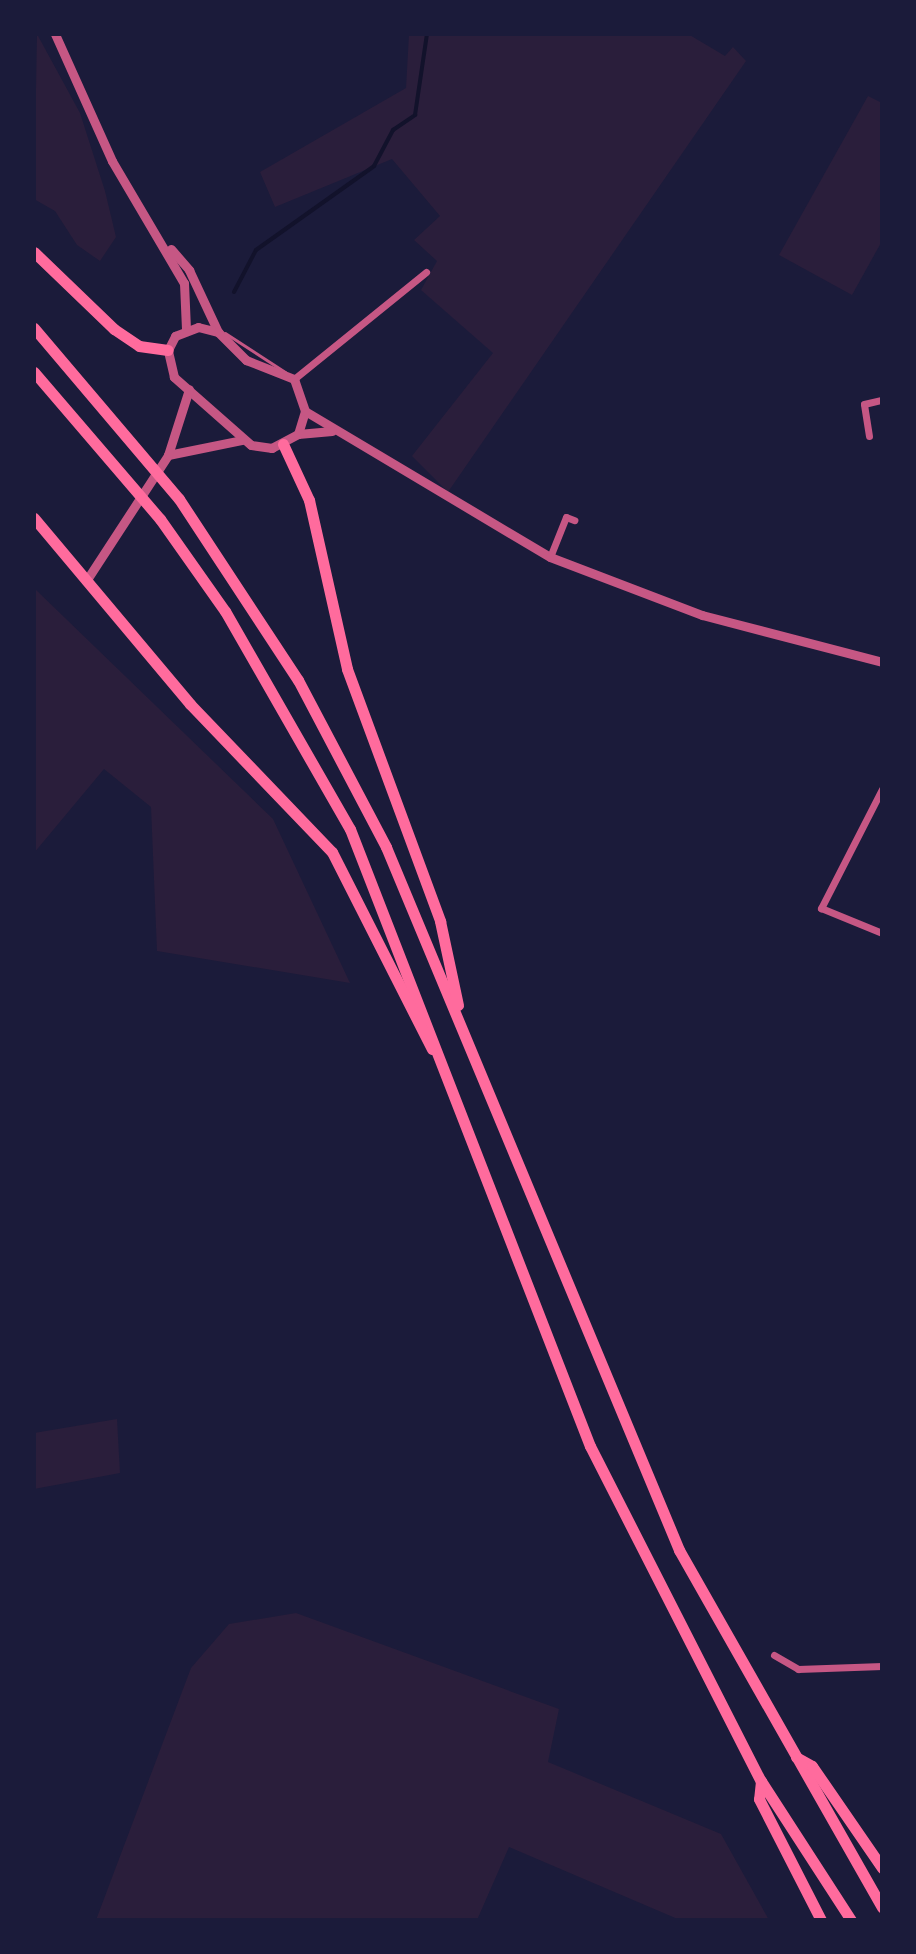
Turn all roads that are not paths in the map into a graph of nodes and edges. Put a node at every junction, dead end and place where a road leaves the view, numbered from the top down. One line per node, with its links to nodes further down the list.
1 (55, 34): 2 (street)
2 (161, 238): 6 (street); 7 (street)
3 (34, 252): 8 (highway)
4 (426, 272): 10 (street)
5 (34, 328): 27 (highway)
6 (186, 328): 7 (street); 8 (street)
7 (218, 332): 10 (street)
8 (168, 350): 11 (street)
9 (34, 372): 28 (highway)
10 (294, 379): 13 (street)
11 (189, 389): 17 (street); 19 (street)
12 (882, 400): 16 (street)
13 (305, 411): 14 (street); 15 (street)
14 (332, 431): 15 (street); 22 (street)
15 (298, 434): 18 (street)
16 (869, 436)
17 (242, 440): 18 (street); 19 (street)
18 (283, 444): 27 (highway)
19 (168, 455): 23 (street)
20 (34, 518): 23 (highway)
21 (574, 520): 22 (street)
22 (550, 557): 24 (street)
23 (86, 581): 28 (highway)
24 (882, 662)
25 (882, 789): 26 (street)
26 (882, 933)
27 (464, 1033): 31 (highway)
28 (442, 1063): 32 (highway)
29 (774, 1655): 30 (street)
30 (882, 1666)
31 (795, 1757): 33 (highway); 34 (highway)
32 (761, 1781): 35 (highway); 36 (highway)
33 (882, 1868)
34 (882, 1907)
35 (821, 1920)
36 (851, 1920)

